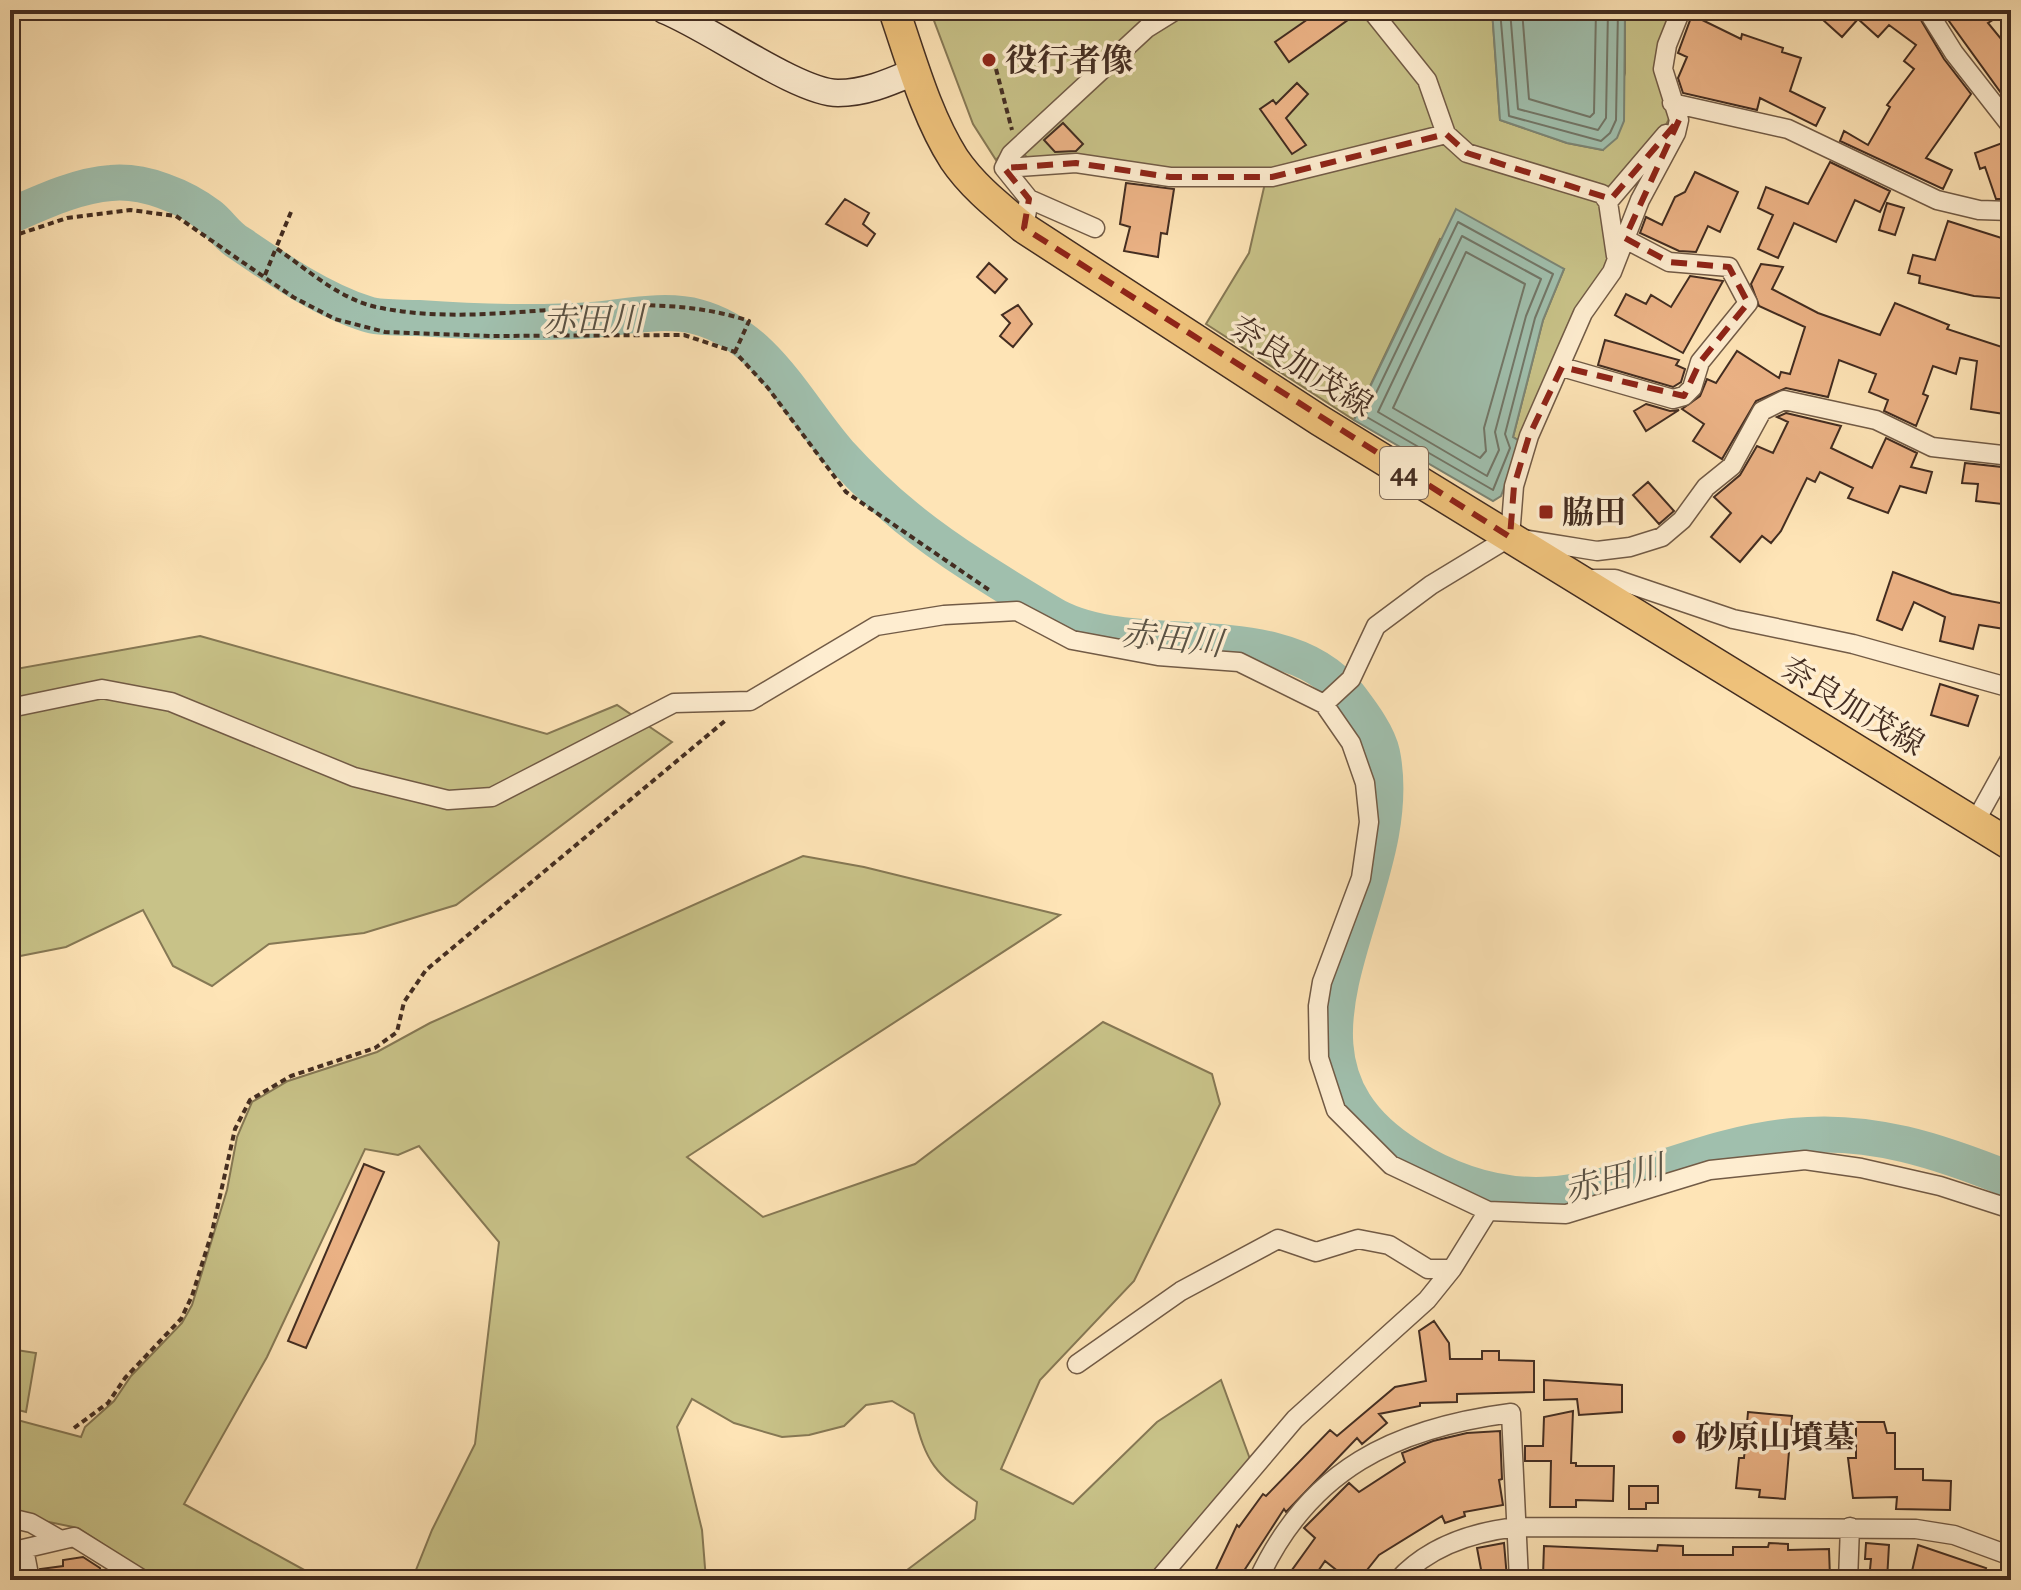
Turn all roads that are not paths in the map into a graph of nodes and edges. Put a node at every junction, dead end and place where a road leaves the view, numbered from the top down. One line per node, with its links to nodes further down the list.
1 (664, 10): 7 (main road)
2 (894, 10): 7 (main road, 奈良加茂線 / 44)
3 (1176, 10): 11 (street)
4 (1371, 10): 10 (street)
5 (1681, 10): 8 (street)
6 (1927, 10): 9 (street)
7 (916, 71): 14 (main road, 奈良加茂線 / 44)
8 (1675, 112): 12 (street); 13 (street); 16 (street)
9 (2011, 126)
10 (1446, 134): 11 (street); 12 (street)
11 (1004, 168): 14 (street)
12 (1608, 202): 17 (street)
13 (2011, 211)
14 (1027, 214): 15 (street); 20 (main road, 奈良加茂線 / 44)
15 (1095, 228)
16 (1625, 239): 17 (street); 18 (street)
17 (1617, 258): 18 (street)
18 (1562, 367): 20 (street)
19 (2011, 456): 20 (street)
20 (1510, 537): 21 (main road, 奈良加茂線 / 44); 23 (street)
21 (1582, 579): 22 (street); 26 (main road, 奈良加茂線 / 44)
22 (2011, 688)
23 (1324, 704): 24 (street); 29 (street)
24 (10, 708)
25 (2011, 757): 26 (street)
26 (1975, 822): 27 (main road, 奈良加茂線 / 44)
27 (2011, 845)
28 (2011, 1209): 29 (street)
29 (1488, 1211): 30 (street)
30 (1452, 1269): 31 (street); 40 (street)
31 (1077, 1364)
32 (10, 1518): 35 (street)
33 (1517, 1527): 34 (street); 41 (street); 42 (street); 43 (street)
34 (1850, 1527): 37 (street); 44 (street)
35 (59, 1539): 36 (street); 39 (street)
36 (17, 1550): 38 (street)
37 (2011, 1556)
38 (30, 1580)
39 (143, 1580)
40 (1158, 1580)
41 (1258, 1580)
42 (1398, 1580)
43 (1519, 1580)
44 (1848, 1580)

